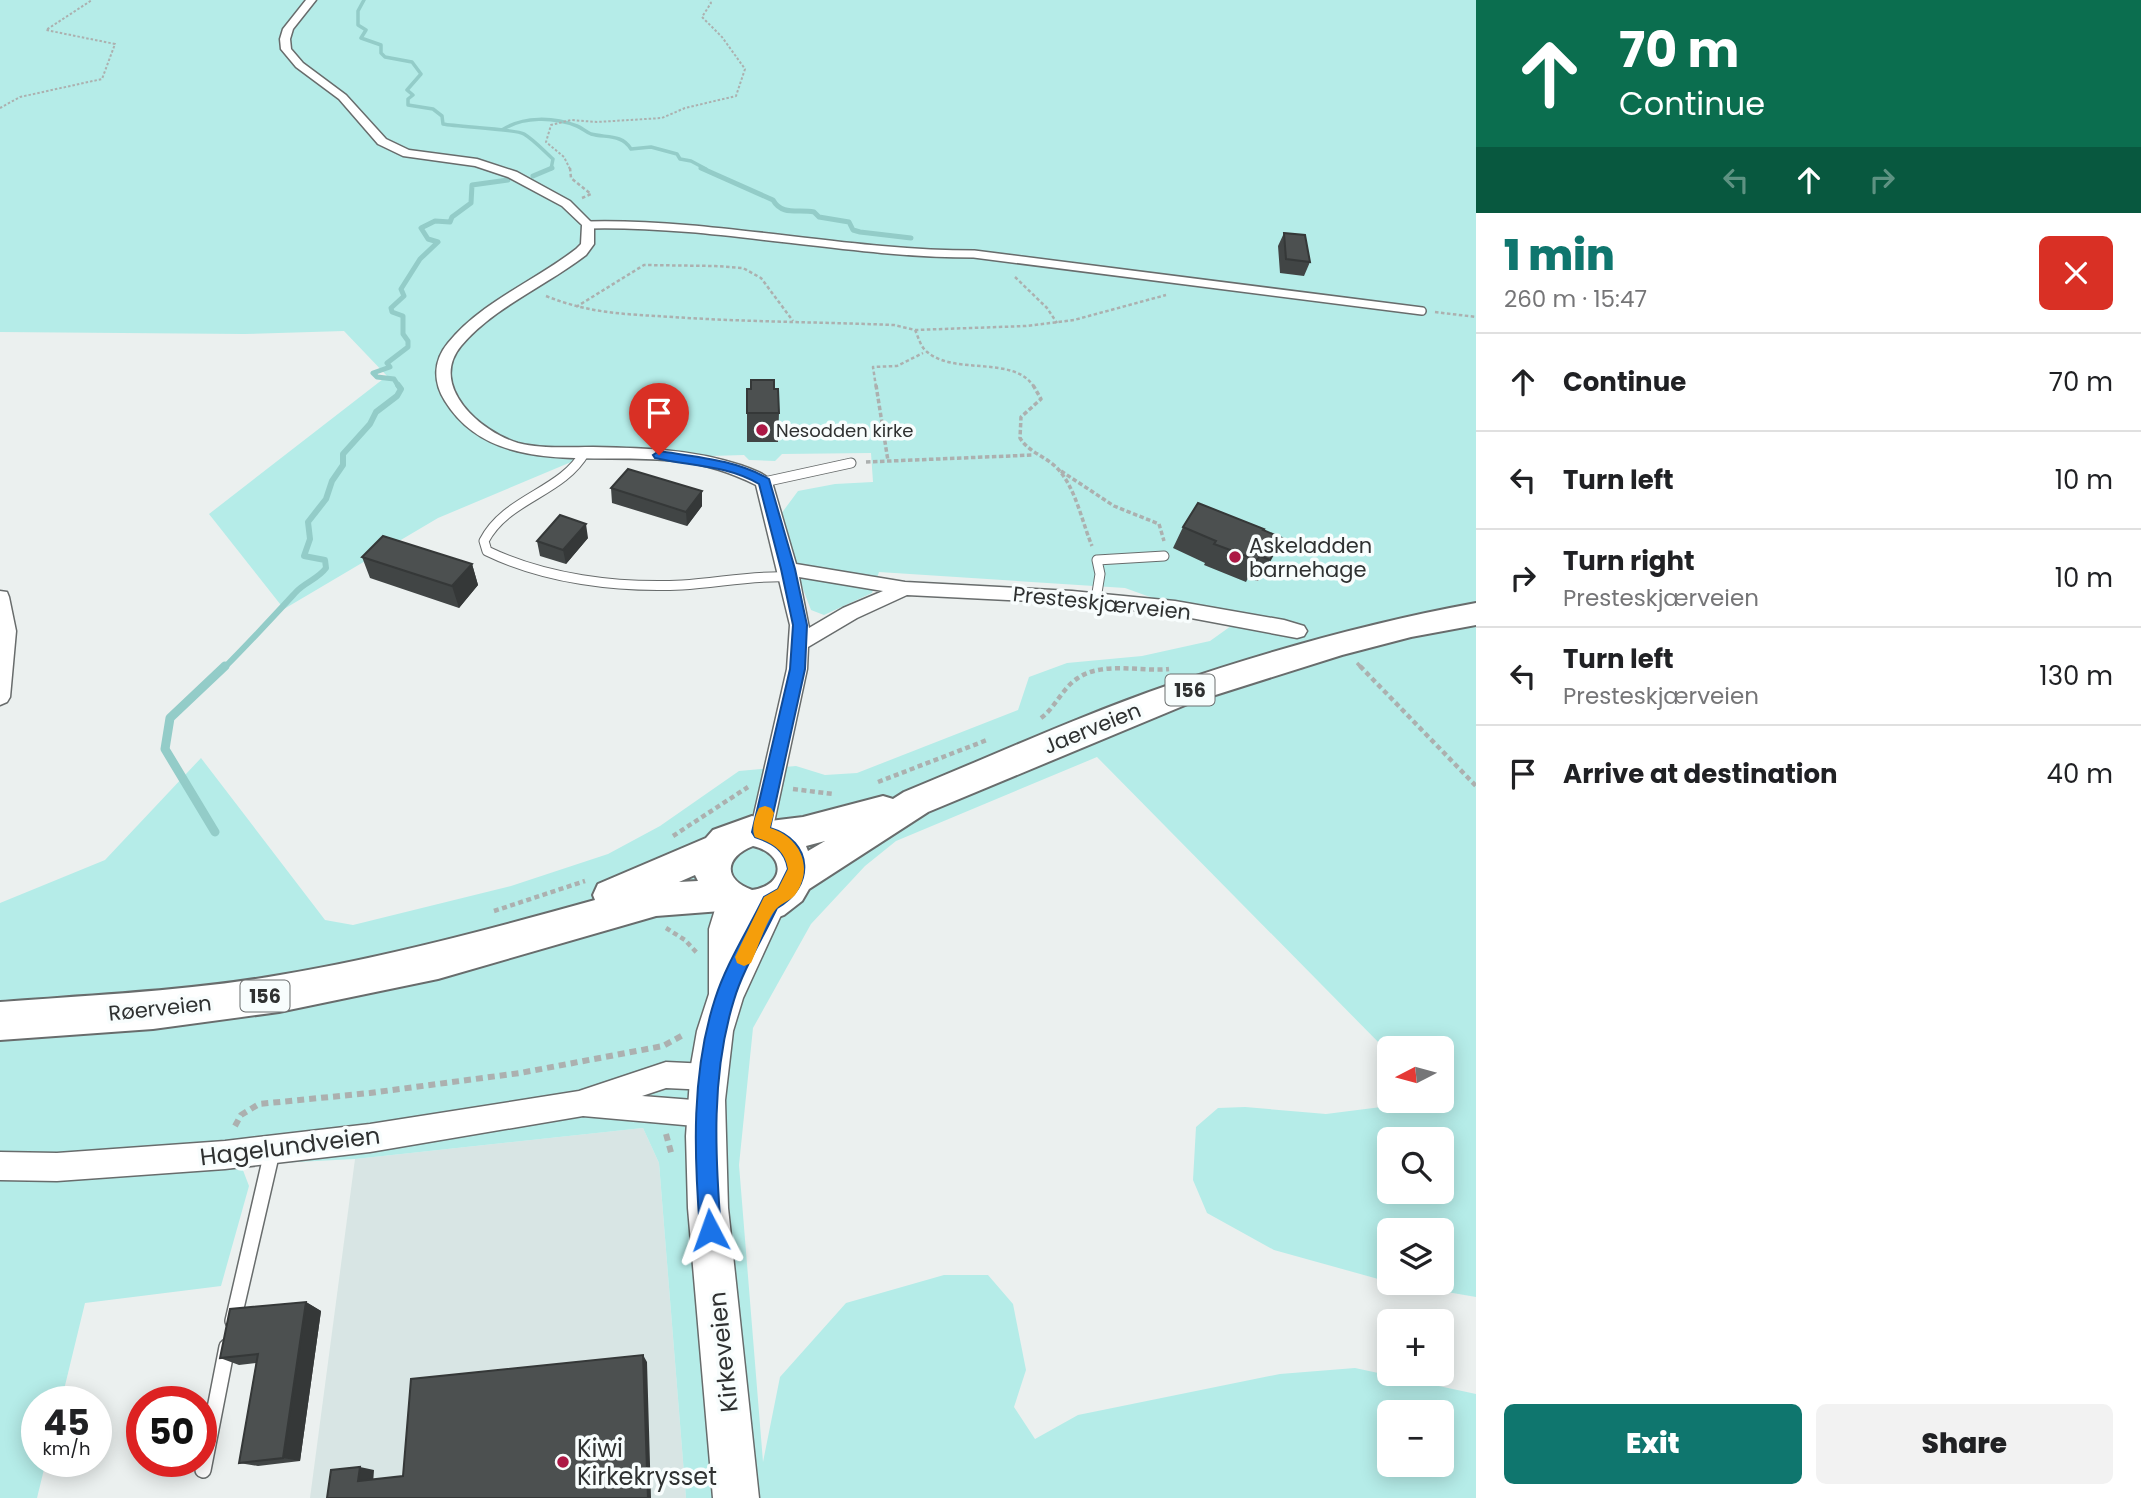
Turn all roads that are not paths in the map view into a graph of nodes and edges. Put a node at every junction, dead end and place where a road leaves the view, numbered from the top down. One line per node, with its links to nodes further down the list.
1 (311, 0): 2 (street)
2 (588, 225): 3 (lane); 4 (street)
3 (1422, 311)
4 (585, 452): 6 (street); 8 (lane)
5 (851, 463): 6 (lane)
6 (764, 482): 8 (street)
7 (1164, 556): 11 (lane)
8 (789, 573): 9 (street, Presteskjærveien); 14 (street)
9 (905, 588): 11 (street, Presteskjærveien); 14 (street, Presteskjærveien)
10 (0, 597): 15 (street)
11 (1096, 599): 13 (street, Presteskjærveien)
12 (1476, 614): 16 (main road, Jaerveien / 156)
13 (1297, 631)
14 (799, 642): 17 (street)
15 (0, 696)
16 (916, 802): 17 (main road, Jaerveien / 156); 19 (main road, Jaerveien / 156)
17 (767, 834): 18 (main road, 156); 19 (main road)
18 (717, 849): 20 (main road); 21 (main road, Røerveien / 156)
19 (783, 890): 20 (main road, 156); 22 (main road, Kirkeveien)
20 (729, 897): 21 (main road, Røerveien / 156); 22 (main road, Kirkeveien)
21 (523, 935): 23 (main road, Røerveien / 156)
22 (725, 998): 24 (main road, Kirkeveien)
23 (0, 1021)
24 (708, 1096): 25 (street, Hagelundveien); 25 (street, Hagelundveien); 29 (main road, Kirkeveien)
25 (579, 1104): 26 (street, Hagelundveien)
26 (273, 1150): 27 (street, Hagelundveien); 28 (lane)
27 (0, 1166)
28 (217, 1394)
29 (737, 1498)

